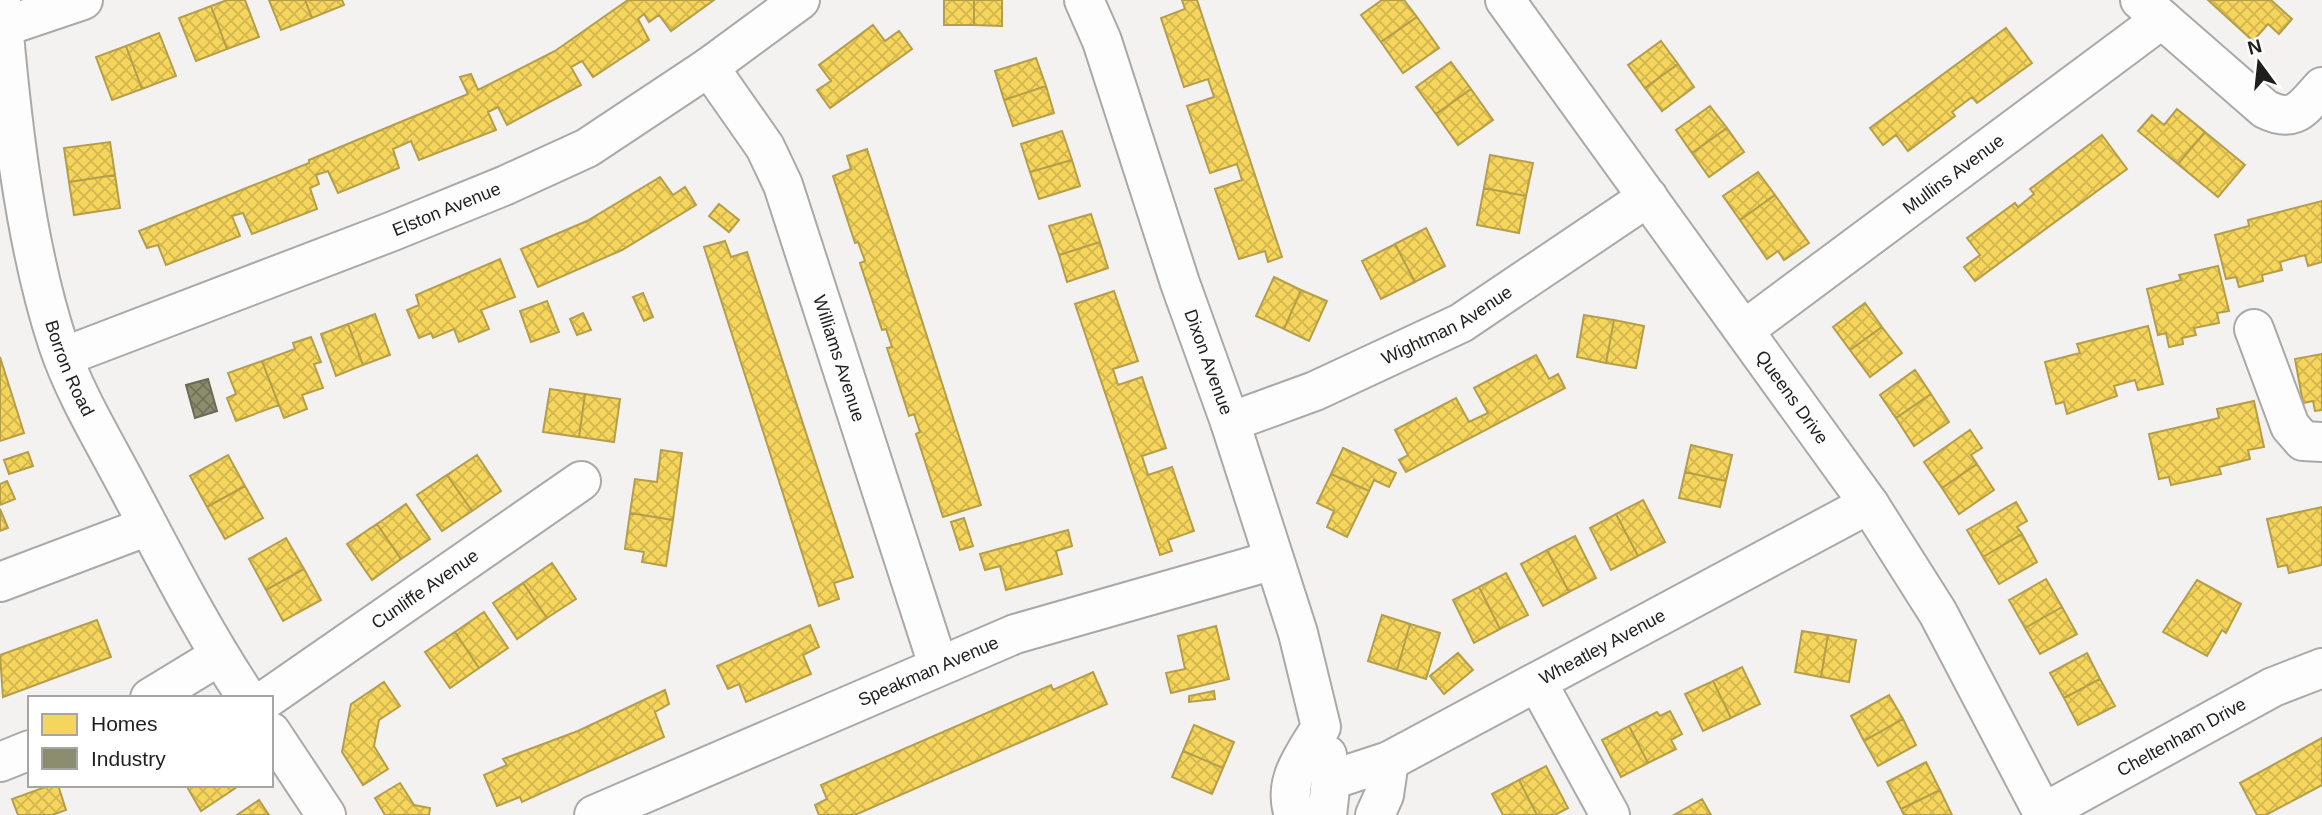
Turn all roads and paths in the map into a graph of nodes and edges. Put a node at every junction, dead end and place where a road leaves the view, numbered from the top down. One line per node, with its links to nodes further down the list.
1 (83, 0): 6 (street)
2 (800, 0): 7 (street, Elston Avenue)
3 (1084, 0): 13 (street, Dixon Avenue)
4 (1505, 0): 9 (street, Queens Drive)
5 (2151, 10): 8 (street); 11 (street, Mullins Avenue)
6 (2, 14): 12 (street, Borron Road)
7 (709, 67): 12 (street, Elston Avenue); 21 (street, Williams Avenue)
8 (2322, 87)
9 (1648, 197): 11 (street, Queens Drive); 13 (street, Wightman Avenue)
10 (2254, 329): 14 (street)
11 (1744, 330): 16 (street, Queens Drive)
12 (63, 357): 17 (street, Borron Road)
13 (1230, 422): 18 (street, Dixon Avenue)
14 (2322, 442)
15 (581, 481): 26 (street, Cunliffe Avenue)
16 (1869, 504): 23 (street, Wheatley Avenue); 33 (street, Queens Drive)
17 (148, 526): 19 (street); 20 (street, Borron Road)
18 (1275, 560): 21 (street, Speakman Avenue); 27 (street, Dixon Avenue)
19 (0, 582)
20 (219, 656): 24 (street); 25 (street, Borron Road)
21 (938, 665): 35 (street, Speakman Avenue)
22 (2322, 668): 33 (street, Cheltenham Drive)
23 (1537, 682): 31 (street, Wheatley Avenue); 38 (street)
24 (153, 696)
25 (246, 696)
26 (271, 696)
27 (1321, 727): 32 (street, Dixon Avenue); 36 (street)
28 (273, 735): 34 (street)
29 (28, 751): 30 (street)
30 (0, 761)
31 (1389, 761): 32 (street, Wheatley Avenue); 37 (street)
32 (1329, 797)
33 (2043, 814)
34 (326, 815)
35 (594, 815)
36 (1294, 815)
37 (1375, 815)
38 (1609, 815)

